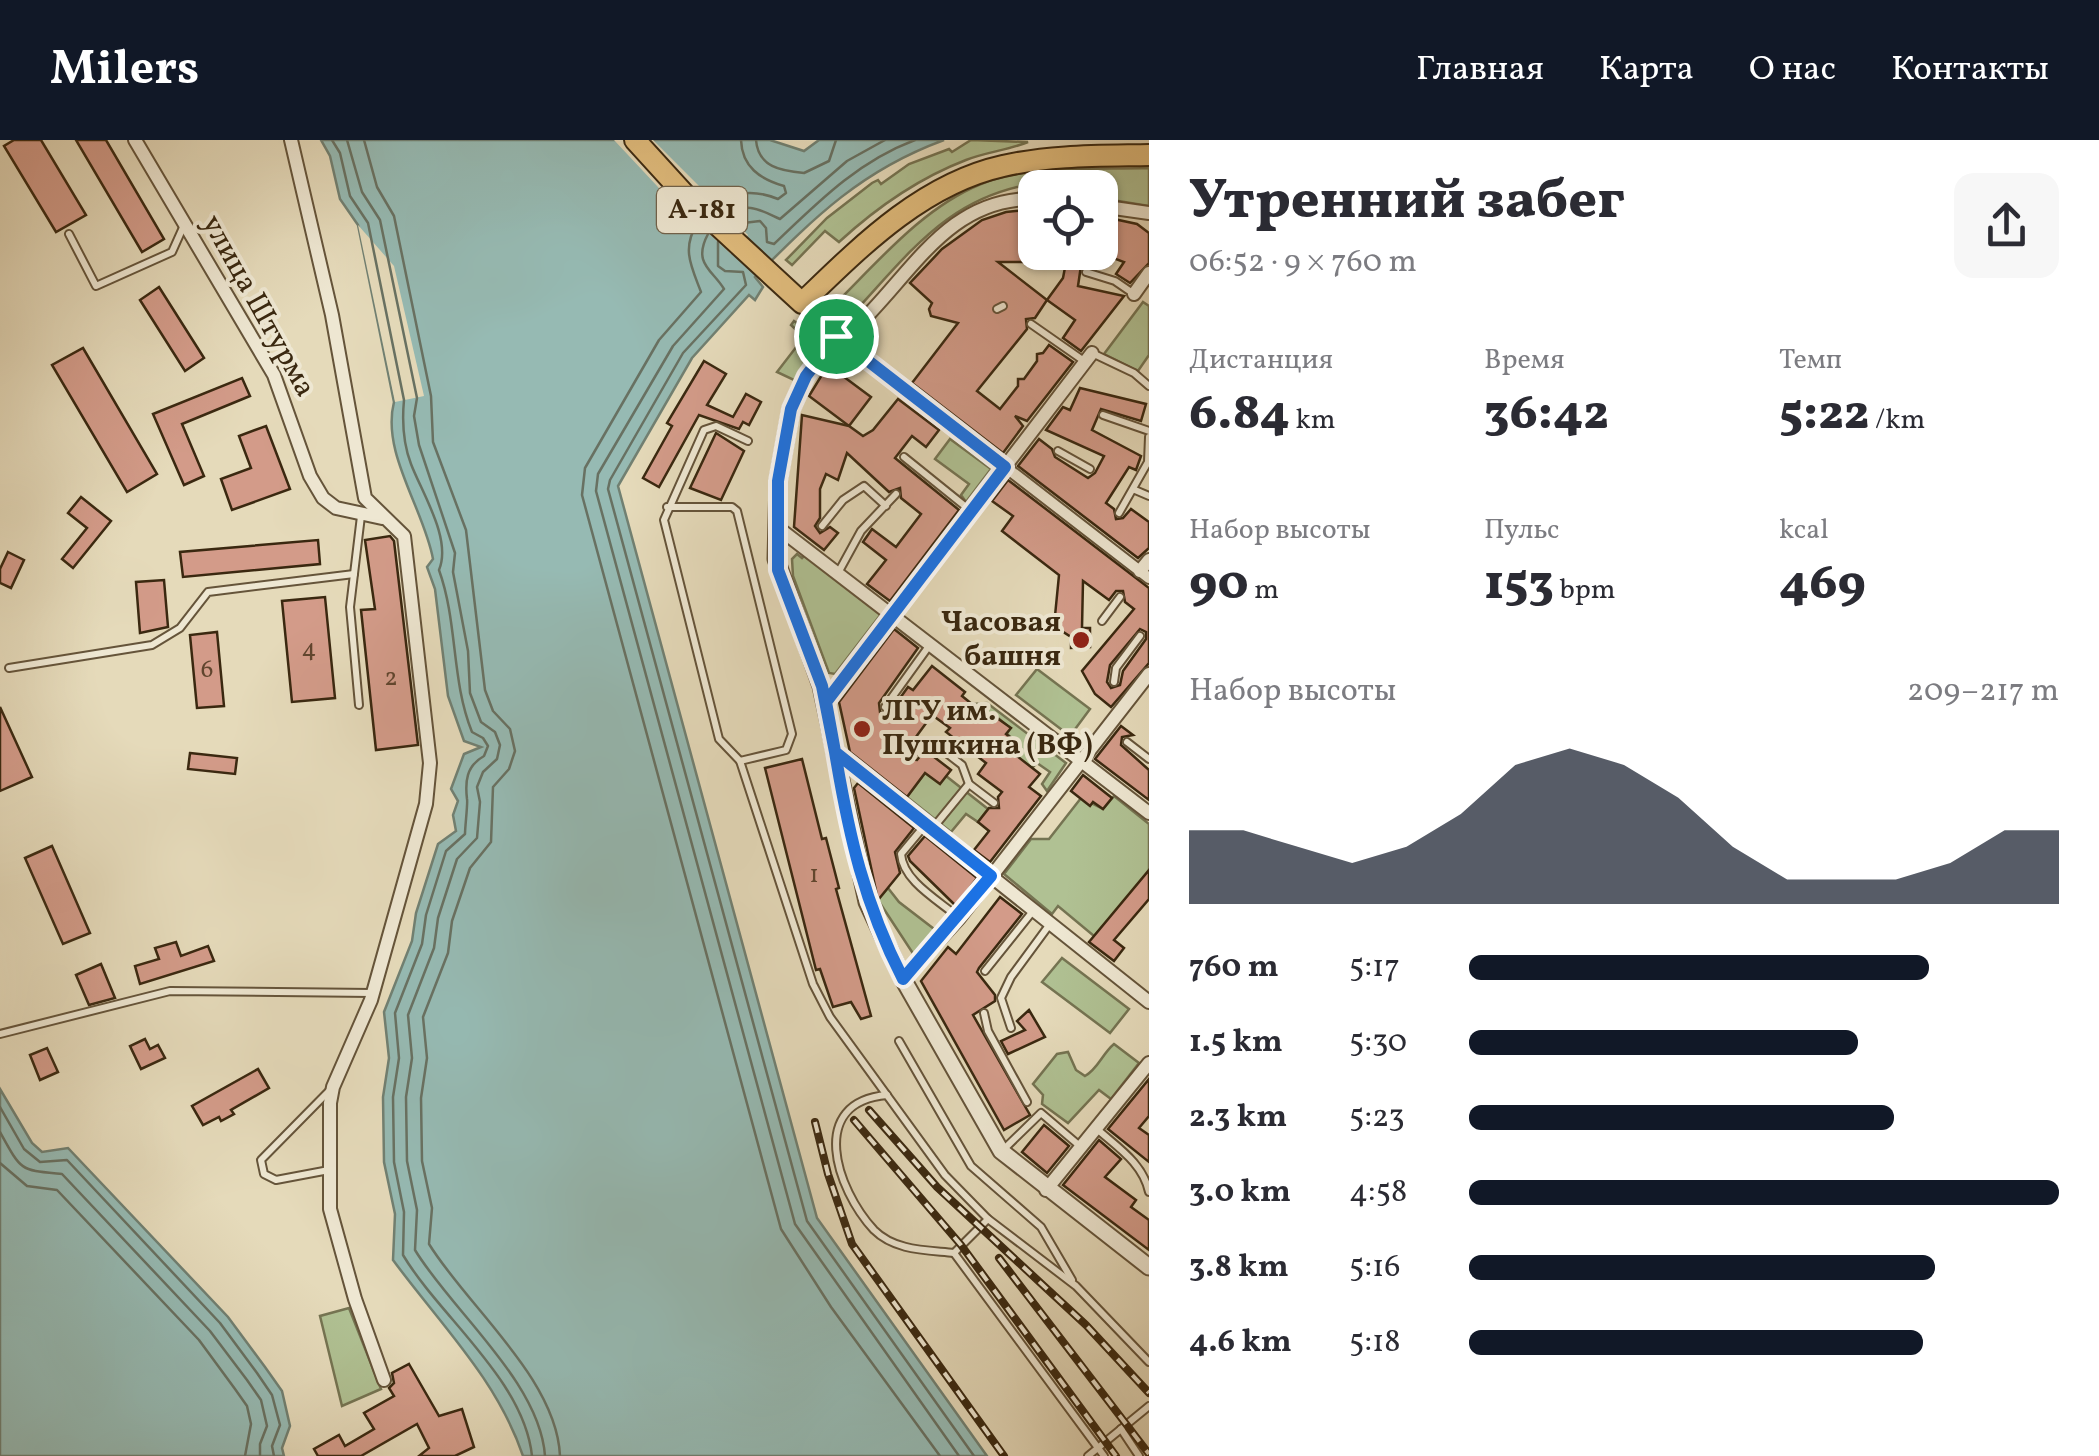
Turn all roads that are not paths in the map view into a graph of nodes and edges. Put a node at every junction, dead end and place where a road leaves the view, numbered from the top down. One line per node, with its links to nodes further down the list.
1 (134, 140): 8 (street, улица Штурма)
2 (291, 140): 33 (street)
3 (635, 140): 13 (main road, А-181)
4 (1149, 155): 13 (main road)
5 (1018, 200): 15 (street)
6 (1118, 210): 7 (street)
7 (1146, 215)
8 (185, 224): 9 (lane); 32 (street, улица Штурма)
9 (69, 234)
10 (1086, 272): 12 (lane)
11 (1149, 274): 12 (street)
12 (1134, 294)
13 (802, 303): 15 (street)
14 (1031, 324): 16 (lane)
15 (836, 336): 23 (street); 35 (street)
16 (1088, 358): 17 (lane); 23 (street)
17 (1149, 386)
18 (1103, 415): 19 (lane)
19 (1149, 434): 25 (lane)
20 (748, 441): 29 (lane)
21 (1058, 450): 24 (lane)
22 (904, 457): 30 (lane)
23 (1005, 467): 30 (street); 36 (street)
24 (1090, 469)
25 (1136, 490): 27 (lane); 31 (lane)
26 (896, 494): 28 (lane)
27 (1149, 496)
28 (886, 506): 34 (lane); 38 (lane)
29 (667, 508): 55 (lane); 55 (lane)
30 (972, 511): 40 (street)
31 (1119, 513)
32 (361, 515): 33 (street, улица Штурма); 37 (lane)
33 (382, 518): 66 (street)
34 (822, 526)
35 (777, 528): 38 (street); 47 (street)
36 (1143, 572)
37 (354, 574): 44 (lane); 48 (lane)
38 (838, 574): 40 (street)
39 (1120, 597): 41 (lane)
40 (892, 616): 43 (street); 47 (street)
41 (1102, 621)
42 (1140, 636): 46 (lane)
43 (930, 645): 49 (lane); 54 (street)
44 (9, 668)
45 (1149, 674): 54 (street)
46 (1114, 682)
47 (826, 702): 51 (street)
48 (359, 705)
49 (885, 707)
50 (1127, 742): 53 (lane)
51 (835, 752): 59 (street); 65 (street)
52 (913, 754): 56 (lane)
53 (1149, 759)
54 (1080, 760): 58 (street); 60 (street)
55 (740, 762): 74 (lane)
56 (969, 784): 57 (lane); 59 (lane)
57 (994, 803)
58 (1149, 814)
59 (929, 827): 60 (street); 62 (lane)
60 (991, 876): 61 (street); 62 (street)
61 (1034, 910): 63 (street); 64 (lane)
62 (958, 918): 65 (street)
63 (1050, 924): 67 (street); 69 (lane)
64 (986, 971)
65 (903, 979): 78 (street)
66 (373, 992): 70 (lane); 73 (street)
67 (1149, 1002)
68 (984, 1012): 75 (lane)
69 (1011, 1028)
70 (0, 1034)
71 (900, 1041): 85 (lane)
72 (1149, 1063): 76 (street)
73 (333, 1087): 79 (street); 79 (lane)
74 (887, 1095): 82 (lane); 83 (lane)
75 (1028, 1102)
76 (1096, 1128): 77 (street); 81 (lane)
77 (1081, 1147): 78 (lane); 80 (street)
78 (1001, 1151): 80 (street)
79 (330, 1170): 87 (street)
80 (1046, 1190): 84 (street)
81 (1149, 1192)
82 (988, 1219): 83 (lane); 85 (lane)
83 (954, 1252): 90 (lane)
84 (1149, 1267)
85 (1076, 1286): 86 (lane)
86 (1149, 1362)
87 (384, 1380)
88 (1149, 1406): 89 (lane)
89 (1120, 1429): 90 (lane); 93 (lane)
90 (1099, 1446): 91 (lane); 92 (lane)
91 (1088, 1456)
92 (1104, 1456)
93 (1140, 1456)

